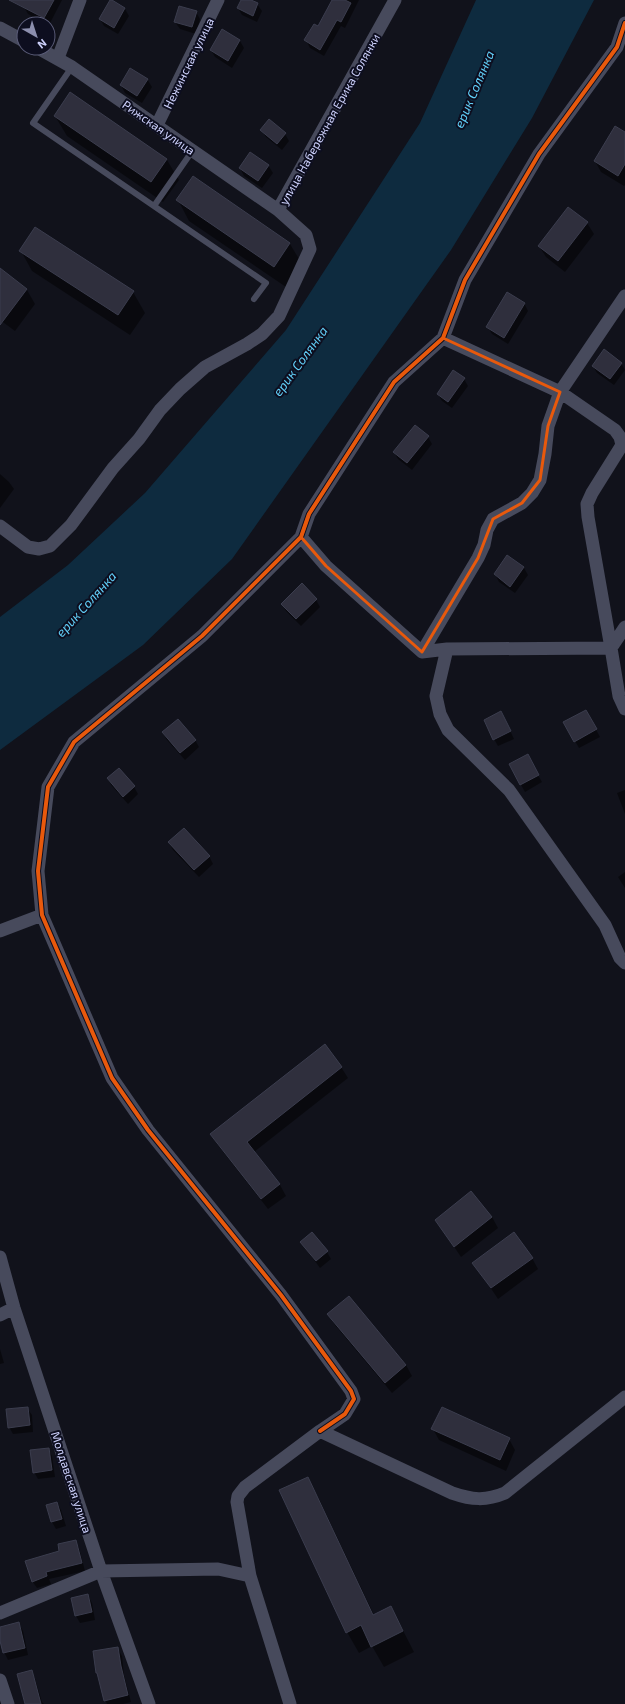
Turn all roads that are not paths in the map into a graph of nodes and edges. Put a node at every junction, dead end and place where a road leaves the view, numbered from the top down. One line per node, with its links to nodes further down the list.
1 (80, 0): 9 (street)
2 (218, 0): 11 (street, Нежинская улица)
3 (395, 0): 14 (street, улица Набережная Ерика Солянки)
4 (625, 23): 7 (street)
5 (0, 28): 6 (street)
6 (16, 37)
7 (621, 51): 17 (street)
8 (54, 56): 9 (street, Рижская улица)
9 (58, 58): 10 (street, Рижская улица)
10 (72, 67): 11 (street, Рижская улица); 13 (lane)
11 (157, 125): 12 (street, Рижская улица)
12 (193, 150): 13 (lane); 14 (street, Рижская улица)
13 (154, 206): 16 (lane)
14 (278, 210): 19 (street, улица Набережная Ерика Солянки)
15 (625, 296): 18 (street)
16 (254, 299)
17 (443, 338): 18 (street); 20 (street)
18 (560, 392): 22 (street); 24 (street)
19 (0, 526)
20 (301, 537): 24 (street); 26 (street)
21 (625, 627): 22 (street)
22 (611, 648): 23 (street); 25 (street)
23 (447, 649): 24 (street); 28 (street)
24 (422, 652)
25 (625, 709)
26 (42, 915): 27 (street); 33 (street)
27 (0, 931)
28 (625, 963)
29 (0, 1257): 30 (street, Молдавская улица)
30 (14, 1308): 31 (street); 34 (street, Молдавская улица)
31 (0, 1314)
32 (625, 1397): 33 (street)
33 (320, 1431): 35 (street)
34 (101, 1571): 35 (street); 36 (street); 39 (street, Молдавская улица)
35 (250, 1576): 40 (street)
36 (0, 1613)
37 (0, 1680): 38 (street)
38 (8, 1704)
39 (149, 1704)
40 (290, 1704)

